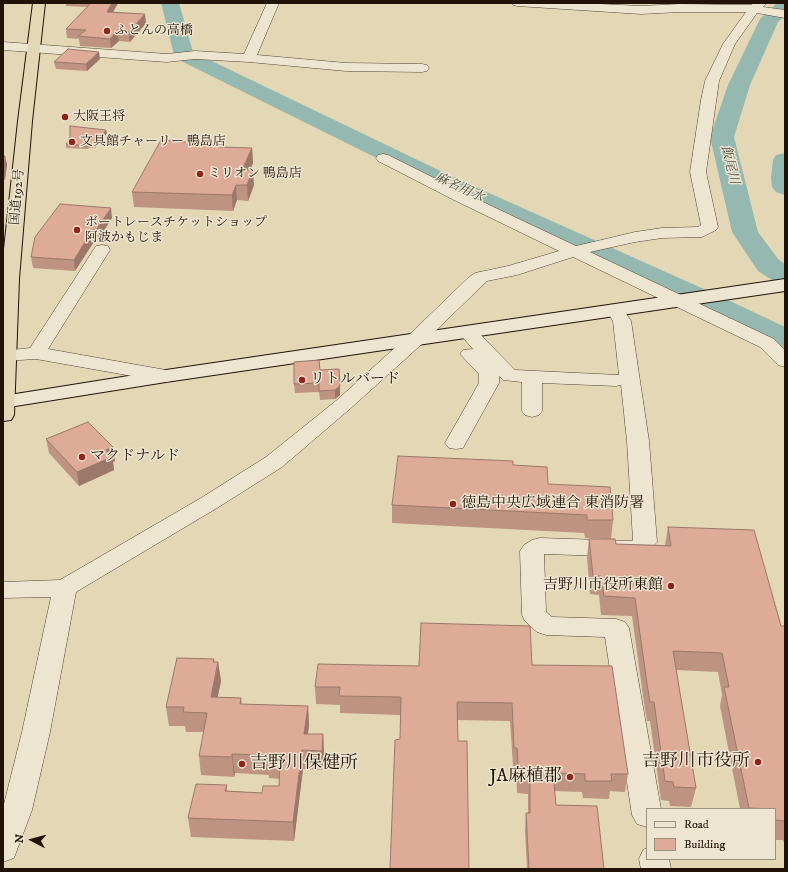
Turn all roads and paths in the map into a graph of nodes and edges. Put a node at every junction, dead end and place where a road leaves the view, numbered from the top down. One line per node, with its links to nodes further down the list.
1 (38, 3): 7 (highway, 国道192号)
2 (273, 3): 8 (street)
3 (517, 3): 4 (street)
4 (759, 8): 5 (street); 11 (street)
5 (785, 14)
6 (3, 46): 7 (street)
7 (34, 48): 8 (street); 15 (highway, 国道192号)
8 (249, 58): 9 (street)
9 (422, 68)
10 (382, 158): 11 (street)
11 (584, 249): 14 (street); 18 (street)
12 (102, 250): 19 (street)
13 (785, 285): 14 (street)
14 (685, 299): 16 (street); 21 (street)
15 (5, 307): 20 (highway, 国道192号)
16 (615, 310): 17 (street); 30 (street)
17 (459, 334): 18 (street); 23 (street); 27 (street)
18 (416, 339): 22 (street); 28 (street)
19 (36, 353): 20 (street); 22 (street)
20 (5, 356): 25 (highway, 国道192号)
21 (785, 361)
22 (166, 376): 25 (street)
23 (532, 377): 24 (street); 26 (street)
24 (616, 380)
25 (3, 406)
26 (532, 411)
27 (456, 444)
28 (64, 588): 29 (street); 31 (street)
29 (3, 590)
30 (646, 809)
31 (3, 849)

